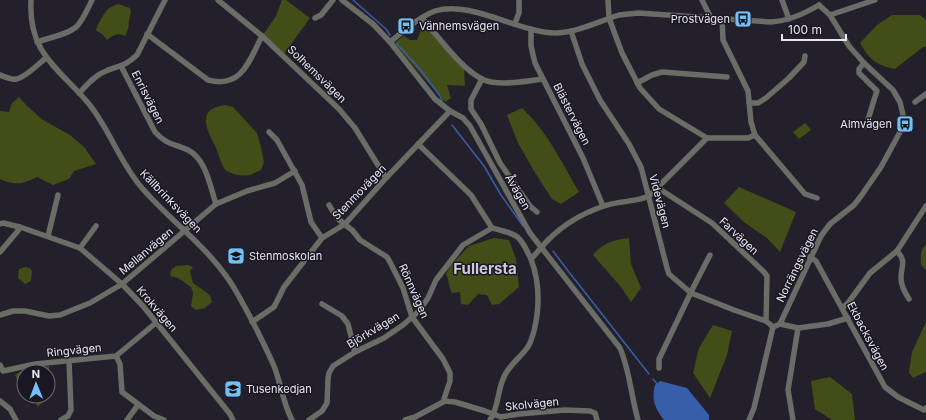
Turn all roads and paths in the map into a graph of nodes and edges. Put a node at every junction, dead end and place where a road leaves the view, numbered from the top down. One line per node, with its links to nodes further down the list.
1 (30, 0): 27 (street, Källbrinksvägen)
2 (92, 0): 27 (street)
3 (165, 0): 25 (street)
4 (218, 0): 26 (street, Solhemsvägen)
5 (333, 0): 16 (street)
6 (342, 0): 28 (street, Åvägen)
7 (443, 0): 14 (street)
8 (519, 0): 22 (street)
9 (608, 0): 18 (street)
10 (702, 0): 19 (street)
11 (782, 0): 21 (street)
12 (875, 0): 15 (street)
13 (820, 3): 15 (street, Norrängsvägen); 21 (street)
14 (445, 8): 17 (street); 22 (street)
15 (830, 15): 31 (street, Norrängsvägen)
16 (315, 18)
17 (422, 18): 28 (street); 35 (street)
18 (609, 18): 19 (street); 24 (street); 37 (street)
19 (711, 18): 20 (street)
20 (722, 19): 21 (street); 41 (street)
21 (788, 19)
22 (515, 23): 23 (street)
23 (531, 29): 24 (street); 36 (street, Blästervägen)
24 (571, 31): 52 (street, Videvägen)
25 (147, 34): 26 (street); 32 (street)
26 (262, 36): 49 (street, Solhemsvägen)
27 (37, 42): 30 (street, Källbrinksvägen)
28 (390, 42): 42 (street, Åvägen)
29 (805, 56): 41 (street)
30 (46, 58): 33 (street); 38 (street, Källbrinksvägen)
31 (864, 63): 43 (street); 72 (street, Norrängsvägen)
32 (121, 66): 38 (street); 54 (street, Enrisvägen)
33 (0, 75)
34 (728, 77): 37 (street)
35 (482, 79): 36 (street); 58 (street)
36 (543, 79): 56 (street, Blästervägen)
37 (637, 83): 46 (street)
38 (79, 93): 64 (street, Källbrinksvägen)
39 (926, 94): 40 (street)
40 (915, 102)
41 (749, 103): 45 (street)
42 (450, 111): 47 (street, Stenmovägen); 68 (street, Åvägen)
43 (866, 126)
44 (269, 132): 48 (street)
45 (755, 135): 46 (street); 53 (street)
46 (708, 138): 50 (street)
47 (418, 144): 49 (street, Stenmovägen); 63 (street)
48 (295, 171): 54 (street, Mellanvägen); 66 (street)
49 (386, 178): 60 (street, Stenmovägen)
50 (658, 188): 52 (street); 82 (street, Farvägen)
51 (58, 195): 65 (street)
52 (649, 196): 56 (street); 75 (street, Videvägen)
53 (818, 198)
54 (216, 204): 64 (street, Mellanvägen)
55 (329, 206): 60 (street, Rönnvägen)
56 (603, 206): 68 (street)
57 (926, 206): 69 (street)
58 (537, 212)
59 (0, 224): 62 (street, Krokvägen)
60 (345, 224): 66 (street, Stenmovägen); 80 (street, Rönnvägen)
61 (96, 226): 67 (street)
62 (20, 227): 65 (street, Krokvägen); 70 (street)
63 (492, 228): 73 (street); 80 (street, Björkvägen)
64 (185, 231): 74 (street, Mellanvägen); 84 (street, Källbrinksvägen)
65 (48, 236): 67 (street, Krokvägen)
66 (322, 238): 84 (street, Stenmovägen)
67 (80, 248): 74 (street, Krokvägen)
68 (542, 248): 73 (street); 108 (street, Åvägen)
69 (897, 251): 76 (street); 78 (street)
70 (0, 252)
71 (710, 255): 75 (street)
72 (810, 257): 78 (street, Ekbacksvägen); 85 (street, Norrängsvägen)
73 (531, 259): 97 (street)
74 (122, 284): 79 (street, Mellanvägen); 83 (street, Krokvägen)
75 (691, 293): 82 (street, Videvägen); 92 (street)
76 (909, 299)
77 (322, 304): 88 (street)
78 (842, 308): 81 (street, Ekbacksvägen)
79 (0, 315)
80 (412, 317): 88 (street, Björkvägen); 94 (street, Rönnvägen)
81 (848, 318): 87 (street); 96 (street, Ekbacksvägen)
82 (766, 321): 86 (street, Videvägen)
83 (157, 322): 89 (street); 102 (street, Krokvägen)
84 (252, 322): 103 (street, Källbrinksvägen)
85 (780, 324): 86 (street); 87 (street)
86 (773, 327): 109 (street)
87 (798, 328): 110 (street)
88 (355, 352): 104 (street, Björkvägen)
89 (116, 356): 90 (street, Ringvägen); 95 (street, Ringvägen)
90 (70, 360): 91 (street, Ringvägen); 99 (street)
91 (0, 364)
92 (659, 368)
93 (0, 401): 98 (street)
94 (445, 401): 97 (street, Skolvägen); 105 (street)
95 (138, 405): 100 (street); 101 (street, Ringvägen)
96 (925, 409)
97 (494, 414): 106 (street); 107 (street, Skolvägen)
98 (16, 420)
99 (61, 420)
100 (128, 420)
101 (164, 420)
102 (233, 420)
103 (292, 420)
104 (309, 420)
105 (405, 420)
106 (490, 420)
107 (597, 420)
108 (638, 420)
109 (749, 420)
110 (793, 420)

